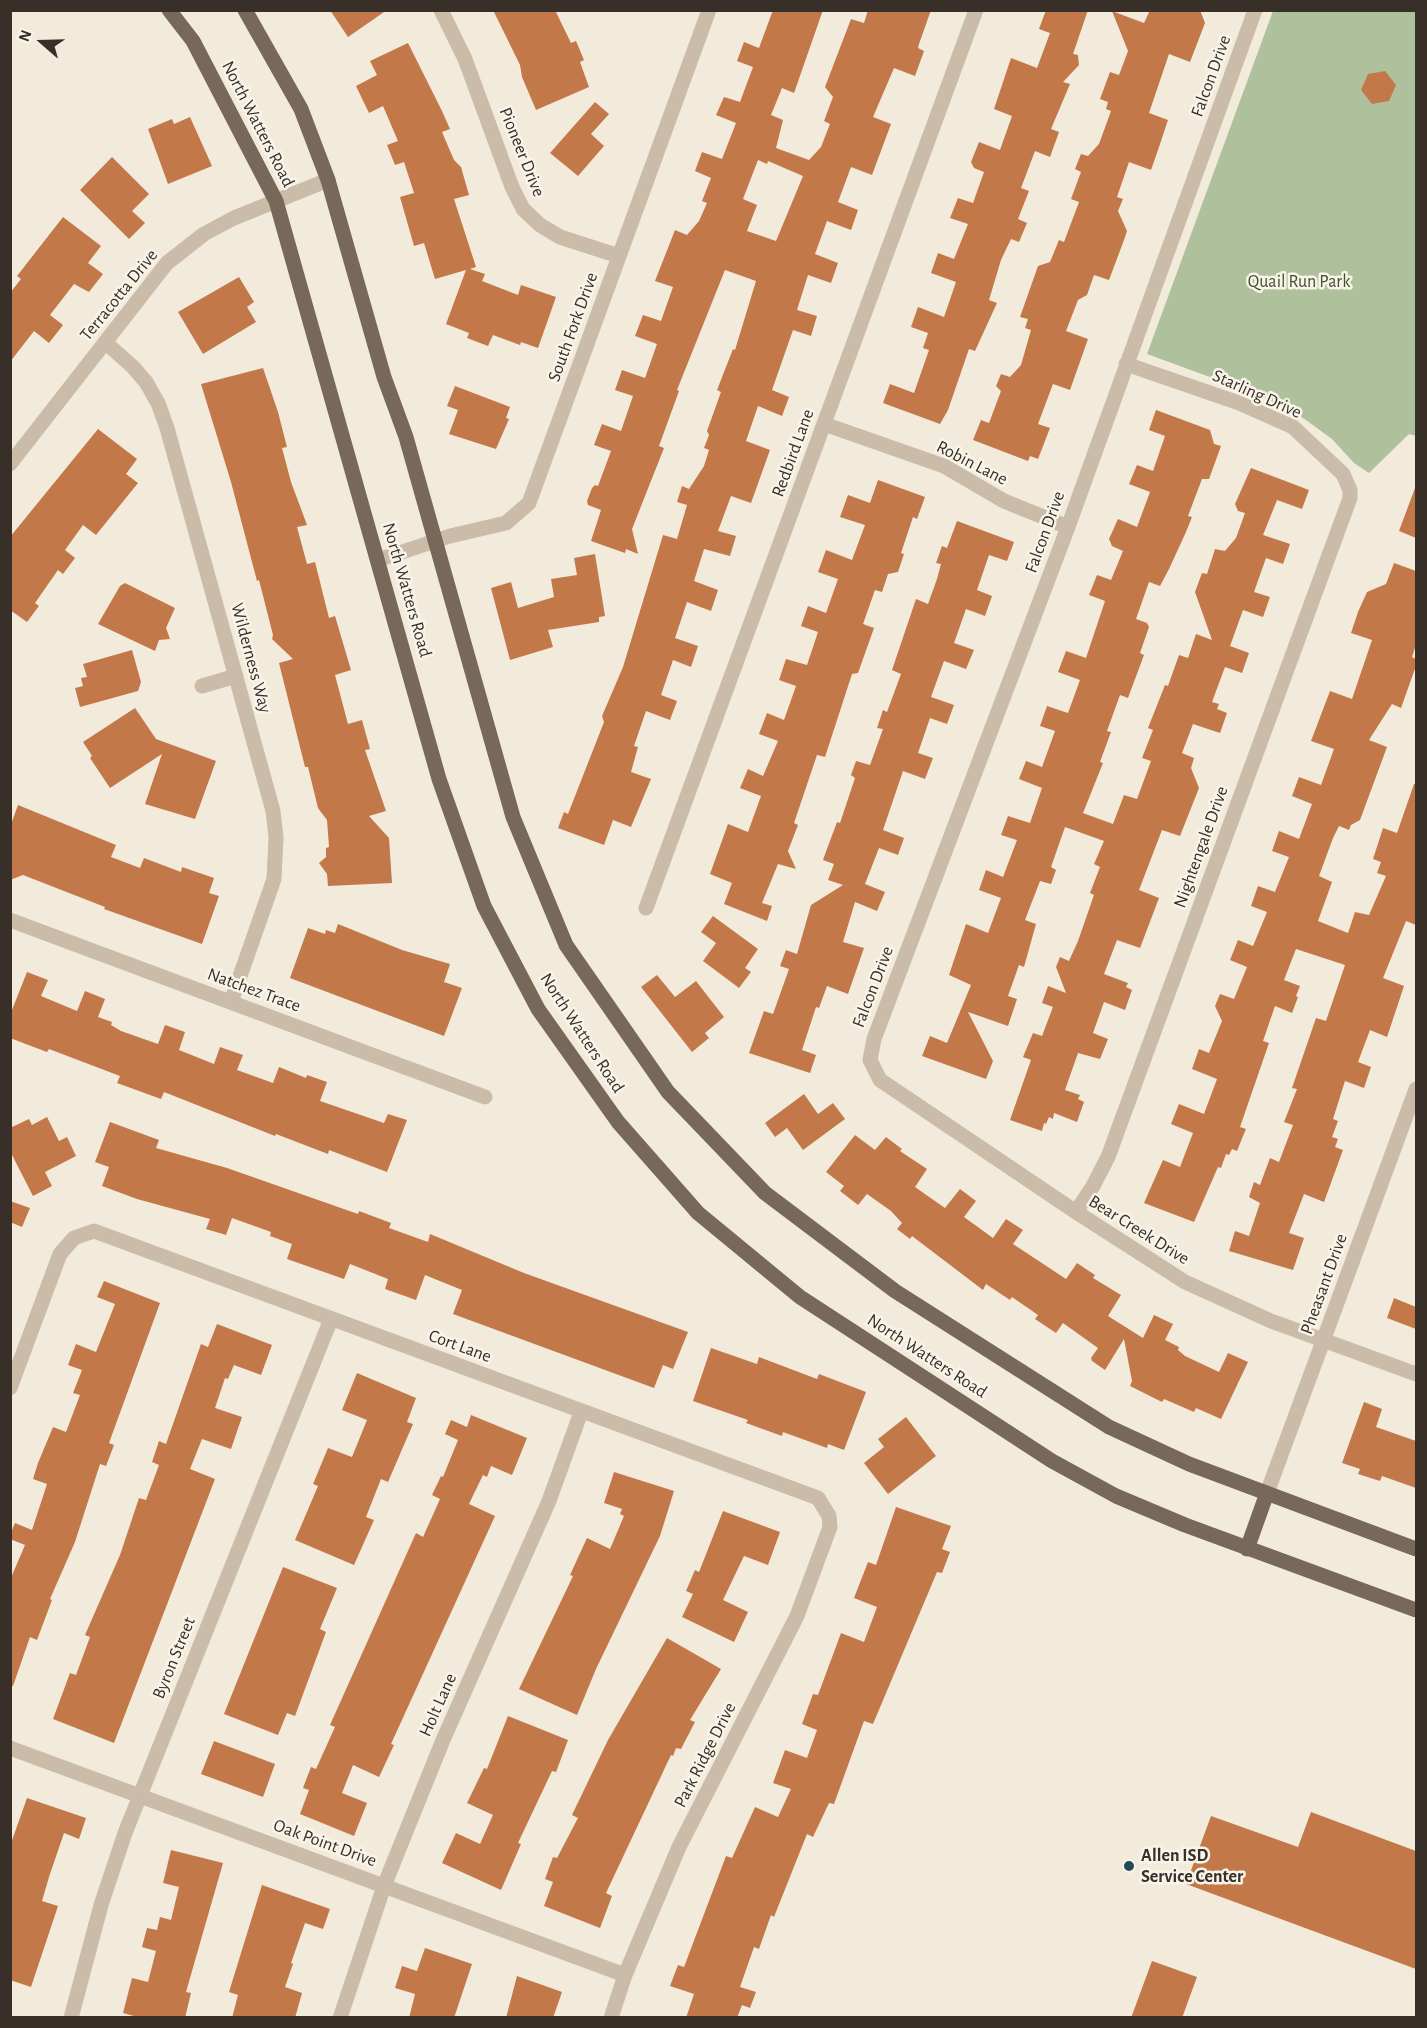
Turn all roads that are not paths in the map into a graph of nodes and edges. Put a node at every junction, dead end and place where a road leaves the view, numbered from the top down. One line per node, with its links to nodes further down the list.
1 (169, 10): 8 (main road, North Watters Road)
2 (245, 10): 7 (main road, North Watters Road)
3 (441, 10): 9 (street, Pioneer Drive)
4 (710, 10): 9 (street, South Fork Drive)
5 (976, 10): 12 (street, Redbird Lane)
6 (1255, 10): 11 (street, Falcon Drive)
7 (328, 180): 8 (street, Terracotta Drive); 16 (main road, North Watters Road)
8 (276, 201): 10 (street, Terracotta Drive); 17 (main road, North Watters Road)
9 (619, 256): 16 (street, South Fork Drive)
10 (105, 342): 13 (street, Terracotta Drive); 18 (street, Wilderness Way)
11 (1126, 364): 14 (street, Starling Drive); 15 (street, Falcon Drive)
12 (824, 424): 15 (street, Robin Lane); 20 (street, Redbird Lane)
13 (10, 464)
14 (1350, 490): 26 (street, Nightengale Drive)
15 (1068, 527): 23 (street, Falcon Drive)
16 (434, 542): 17 (street, South Fork Drive); 32 (main road, North Watters Road)
17 (378, 560): 34 (main road, North Watters Road)
18 (236, 676): 19 (street); 22 (street, Wilderness Way)
19 (202, 686)
20 (646, 908)
21 (10, 920): 22 (street, Natchez Trace)
22 (231, 1002): 25 (street, Natchez Trace)
23 (872, 1066): 26 (street, Bear Creek Drive)
24 (1416, 1089): 28 (street, Pheasant Drive)
25 (485, 1097)
26 (1076, 1212): 28 (street, Bear Creek Drive)
27 (331, 1319): 30 (street, Cort Lane); 31 (street, Cort Lane); 38 (street, Byron Street)
28 (1324, 1340): 29 (street, Bear Creek Drive); 32 (street, Pheasant Drive)
29 (1416, 1374)
30 (10, 1388)
31 (581, 1412): 33 (street, Cort Lane); 39 (street, Holt Lane)
32 (1267, 1493): 34 (main road); 35 (main road, North Watters Road)
33 (827, 1511): 40 (street, Park Ridge Drive)
34 (1247, 1549): 36 (main road, North Watters Road)
35 (1416, 1549)
36 (1416, 1610)
37 (10, 1748): 38 (street, Oak Point Drive)
38 (140, 1796): 39 (street, Oak Point Drive); 41 (street, Byron Street)
39 (384, 1886): 40 (street, Oak Point Drive); 42 (street, Holt Lane)
40 (625, 1975): 43 (street, Park Ridge Drive)
41 (71, 2018)
42 (340, 2018)
43 (611, 2018)

